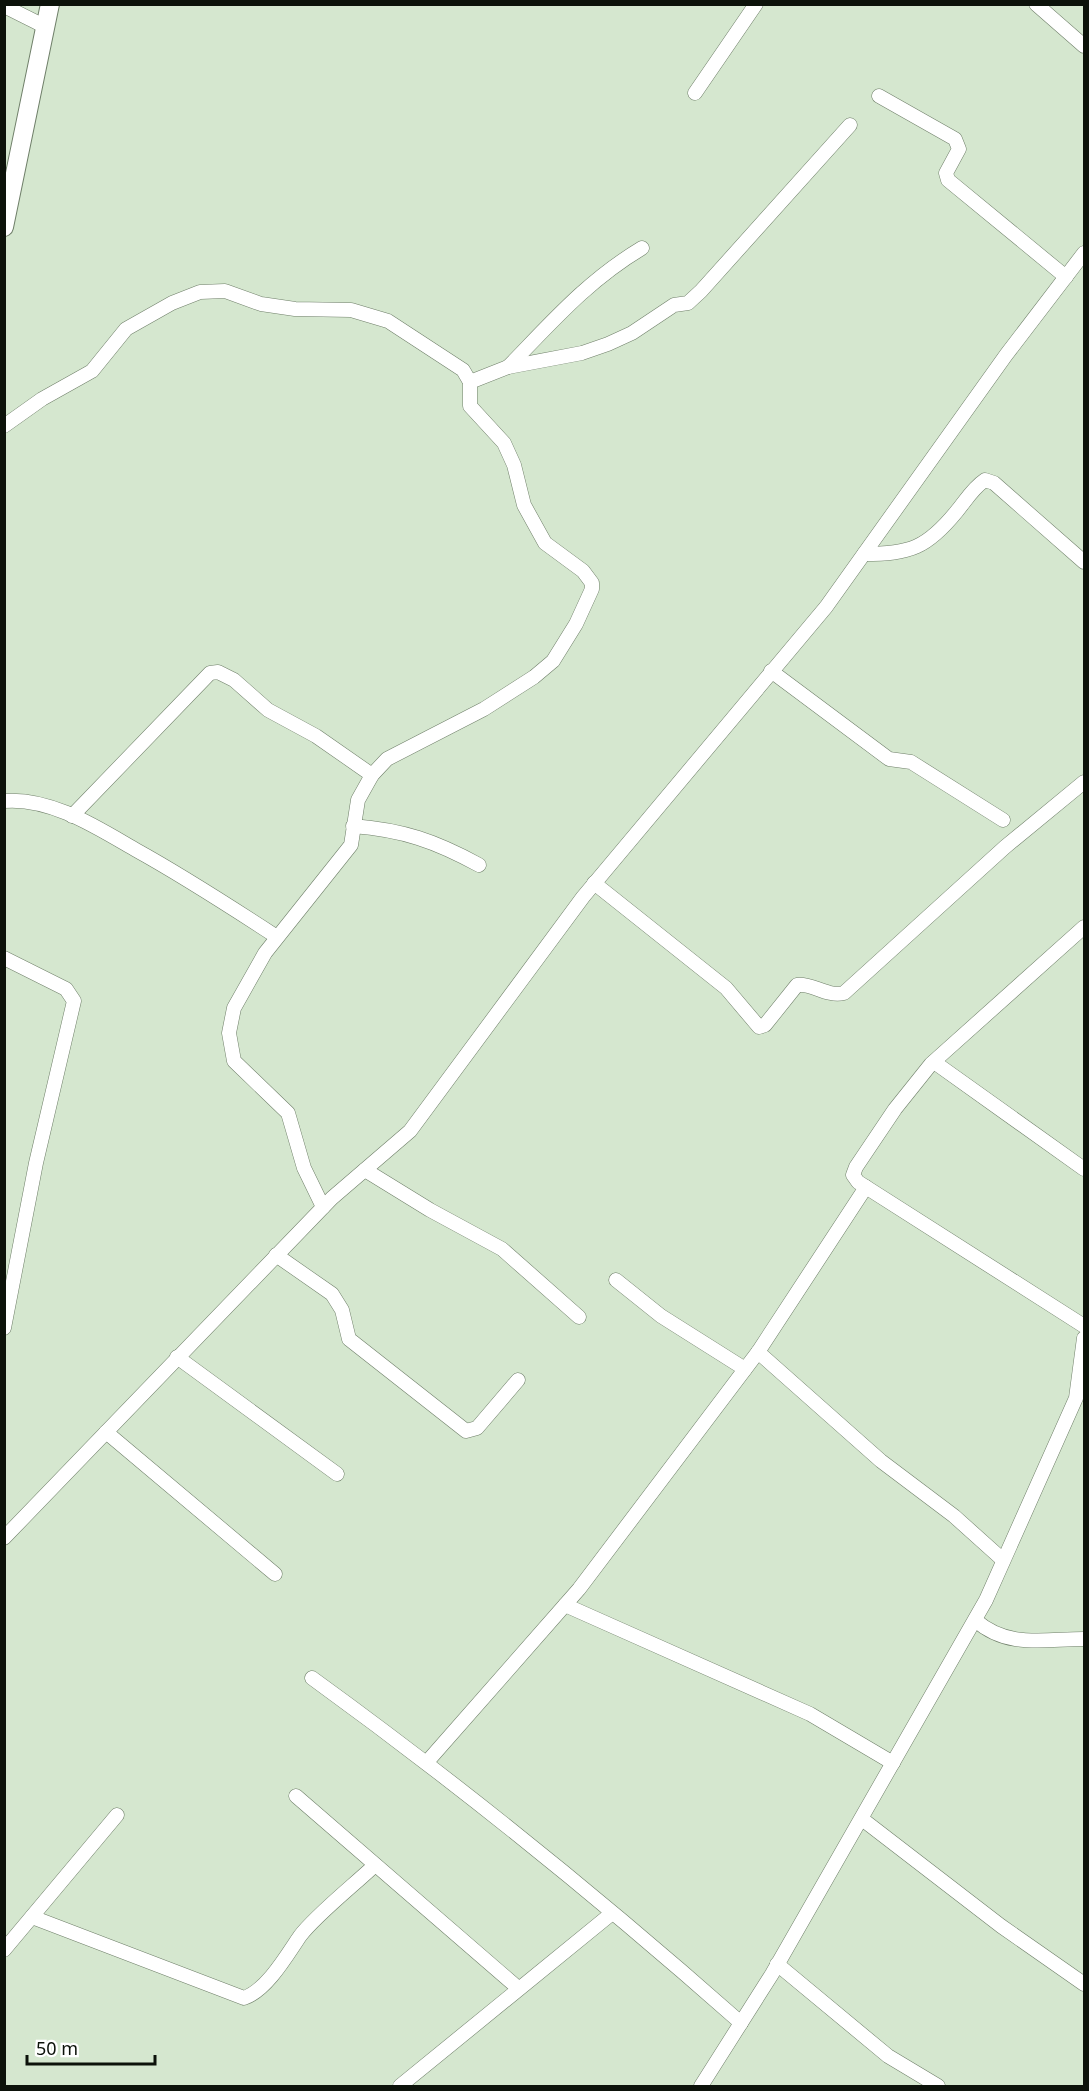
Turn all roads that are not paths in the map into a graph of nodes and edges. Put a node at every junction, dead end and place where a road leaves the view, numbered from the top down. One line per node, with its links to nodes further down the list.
1 (50, 4): 5 (street)
2 (756, 4): 7 (street)
3 (1036, 4): 6 (street)
4 (4, 6): 5 (street)
5 (46, 27): 10 (street)
6 (1084, 46)
7 (695, 93)
8 (879, 96): 13 (street)
9 (850, 125): 14 (street)
10 (6, 215)
11 (642, 248): 14 (street)
12 (1084, 253): 13 (street)
13 (1066, 277): 17 (street)
14 (508, 367): 15 (street)
15 (470, 382): 16 (street); 20 (street)
16 (4, 426)
17 (864, 554): 18 (street); 19 (street)
18 (1084, 562)
19 (771, 671): 24 (street); 27 (street)
20 (372, 775): 23 (street); 25 (street)
21 (1084, 782): 27 (street)
22 (4, 801): 23 (street)
23 (72, 816): 29 (street)
24 (1002, 820)
25 (353, 826): 26 (street); 29 (street)
26 (479, 865)
27 (594, 884): 33 (street)
28 (1084, 927): 31 (street)
29 (277, 937): 35 (street)
30 (4, 958): 37 (street)
31 (934, 1062): 32 (street); 34 (street)
32 (1084, 1169)
33 (365, 1170): 35 (street); 39 (street)
34 (866, 1187): 40 (street); 43 (street)
35 (323, 1207): 36 (street)
36 (276, 1255): 44 (street); 46 (street)
37 (11, 1262): 41 (street)
38 (616, 1281): 45 (street)
39 (579, 1317)
40 (1084, 1326)
41 (4, 1328)
42 (1084, 1338): 50 (street)
43 (758, 1352): 45 (street); 50 (street)
44 (177, 1357): 47 (street); 48 (street)
45 (746, 1369): 52 (street)
46 (518, 1380)
47 (106, 1432): 49 (street); 51 (street)
48 (337, 1474)
49 (4, 1538)
50 (1003, 1560): 53 (street)
51 (275, 1574)
52 (565, 1605): 56 (street); 57 (street)
53 (975, 1620): 54 (street); 57 (street)
54 (1084, 1639)
55 (312, 1678): 56 (street)
56 (427, 1762): 62 (street)
57 (893, 1763): 60 (street)
58 (296, 1796): 61 (street)
59 (117, 1815): 63 (street)
60 (862, 1819): 65 (street); 66 (street)
61 (375, 1865): 63 (street); 67 (street)
62 (612, 1914): 67 (street); 68 (street)
63 (32, 1917): 64 (street)
64 (4, 1950)
65 (777, 1964): 68 (street); 71 (street)
66 (1084, 1984)
67 (518, 1988): 69 (street)
68 (741, 2023): 70 (street)
69 (400, 2086)
70 (701, 2086)
71 (938, 2086)

